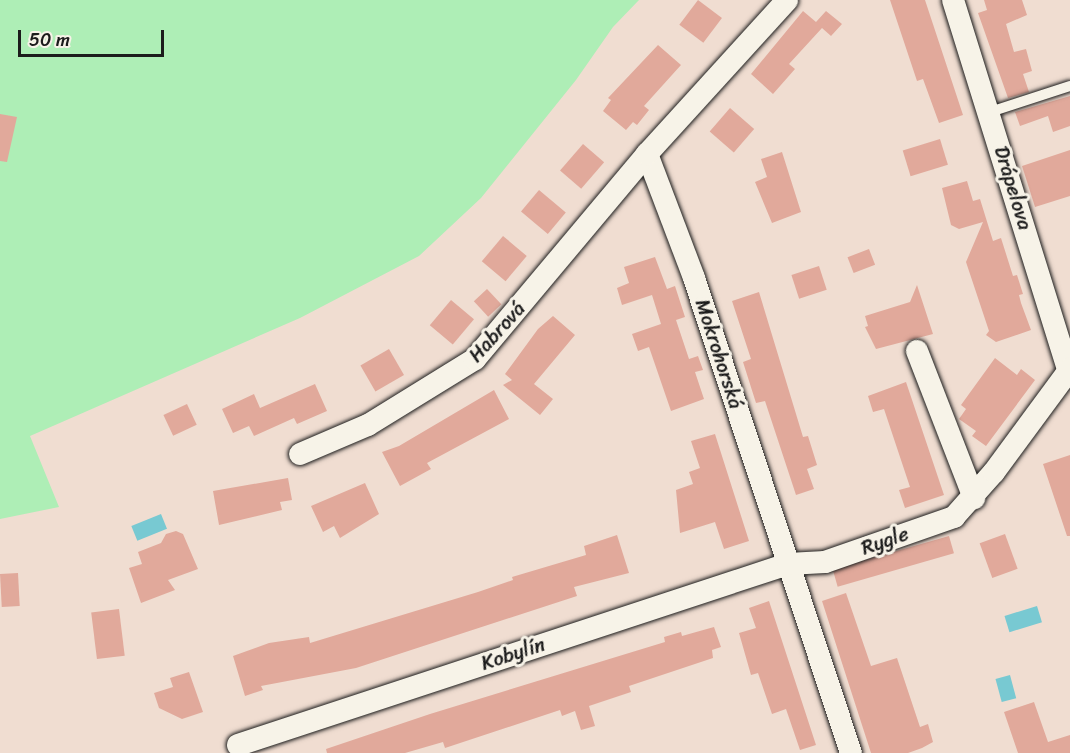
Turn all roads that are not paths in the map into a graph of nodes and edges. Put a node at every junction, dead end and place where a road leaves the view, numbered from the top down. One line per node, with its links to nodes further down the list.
1 (787, 0): 5 (street)
2 (953, 0): 4 (street, Drápelova)
3 (1070, 86): 4 (lane)
4 (990, 112): 7 (street, Drápelova)
5 (647, 154): 8 (street, Habrová); 10 (street, Mokrohorská)
6 (917, 351): 9 (street)
7 (1069, 372): 9 (street, Rygle)
8 (300, 454)
9 (974, 498): 10 (street, Rygle)
10 (788, 564): 11 (street, Kobylín); 12 (street, Mokrohorská)
11 (238, 745)
12 (851, 753)

